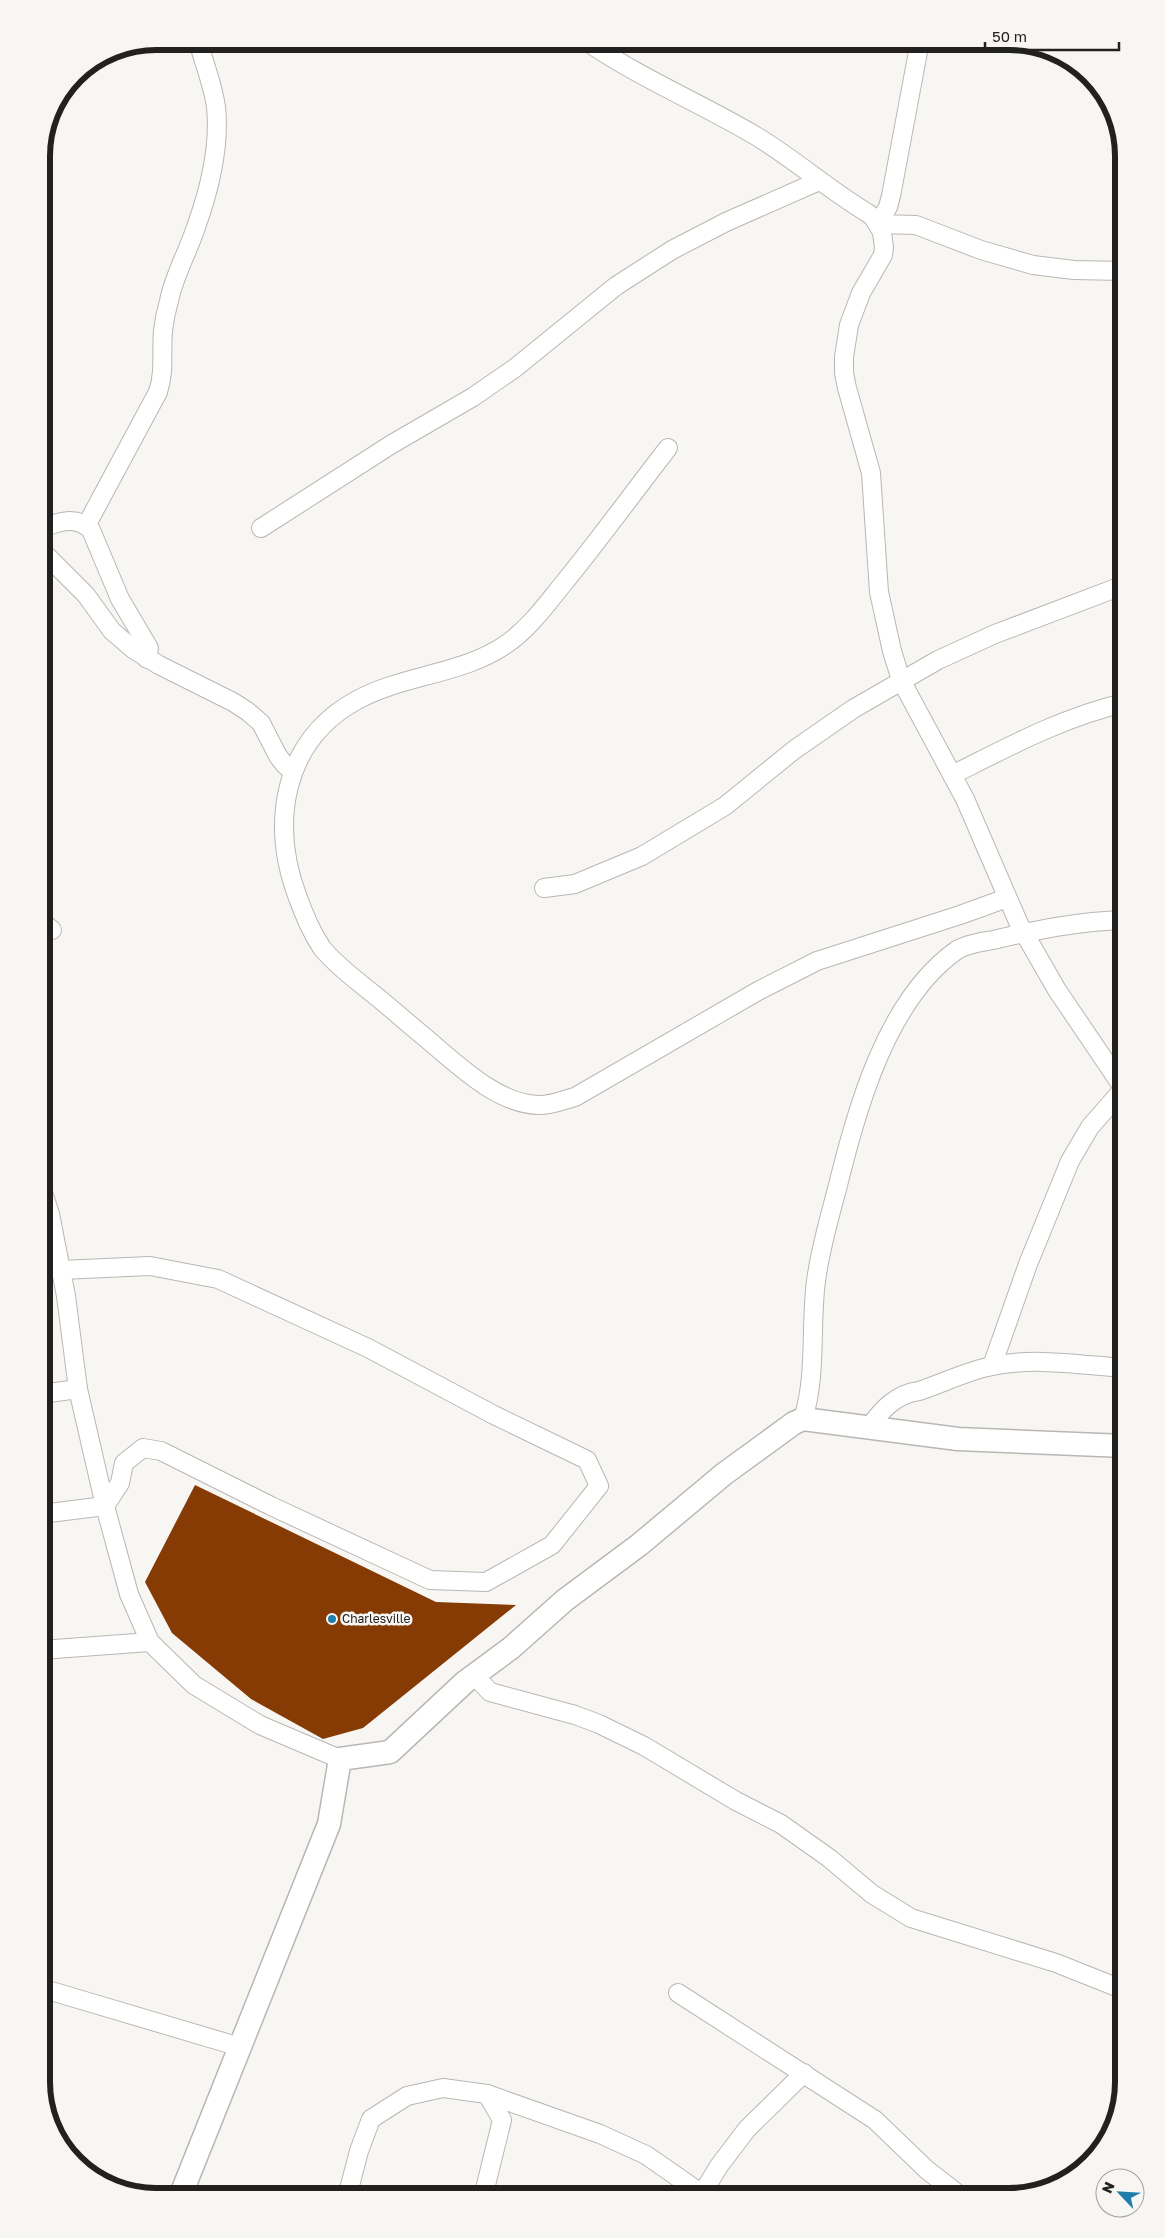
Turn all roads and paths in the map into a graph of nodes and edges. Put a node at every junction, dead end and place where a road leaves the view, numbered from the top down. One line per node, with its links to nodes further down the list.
1 (201, 50): 9 (street)
2 (600, 50): 4 (street)
3 (918, 50): 5 (street)
4 (819, 181): 5 (street); 10 (street)
5 (878, 224): 6 (street); 14 (street)
6 (1115, 271)
7 (668, 448): 16 (street)
8 (50, 525): 9 (street)
9 (86, 526): 13 (street)
10 (261, 528)
11 (50, 559): 13 (street)
12 (1115, 587): 14 (street)
13 (147, 659): 16 (street)
14 (901, 680): 17 (street); 18 (street)
15 (1115, 706): 17 (street)
16 (293, 772): 19 (street)
17 (952, 775): 19 (street)
18 (544, 888)
19 (1007, 898): 21 (street)
20 (1115, 920): 21 (street)
21 (1024, 933): 22 (street); 30 (street)
22 (1115, 1075)
23 (1115, 1098): 26 (street)
24 (50, 1214): 25 (street)
25 (54, 1261): 28 (street); 33 (street)
26 (992, 1366): 27 (street); 31 (street)
27 (1115, 1367)
28 (78, 1389): 29 (street); 33 (street)
29 (50, 1393)
30 (803, 1419): 31 (street); 37 (street)
31 (869, 1428): 32 (street)
32 (1115, 1446)
33 (105, 1506): 34 (street); 35 (street)
34 (50, 1513)
35 (150, 1642): 36 (street); 38 (street)
36 (50, 1649)
37 (474, 1675): 38 (street); 39 (street)
38 (340, 1759): 42 (street)
39 (1115, 1986)
40 (50, 1991): 42 (street)
41 (678, 1993): 43 (street)
42 (240, 2047): 45 (street)
43 (804, 2074): 49 (street); 50 (street)
44 (487, 2094): 46 (street); 47 (street); 48 (street)
45 (183, 2188)
46 (349, 2188)
47 (485, 2188)
48 (691, 2188)
49 (705, 2188)
50 (950, 2188)

